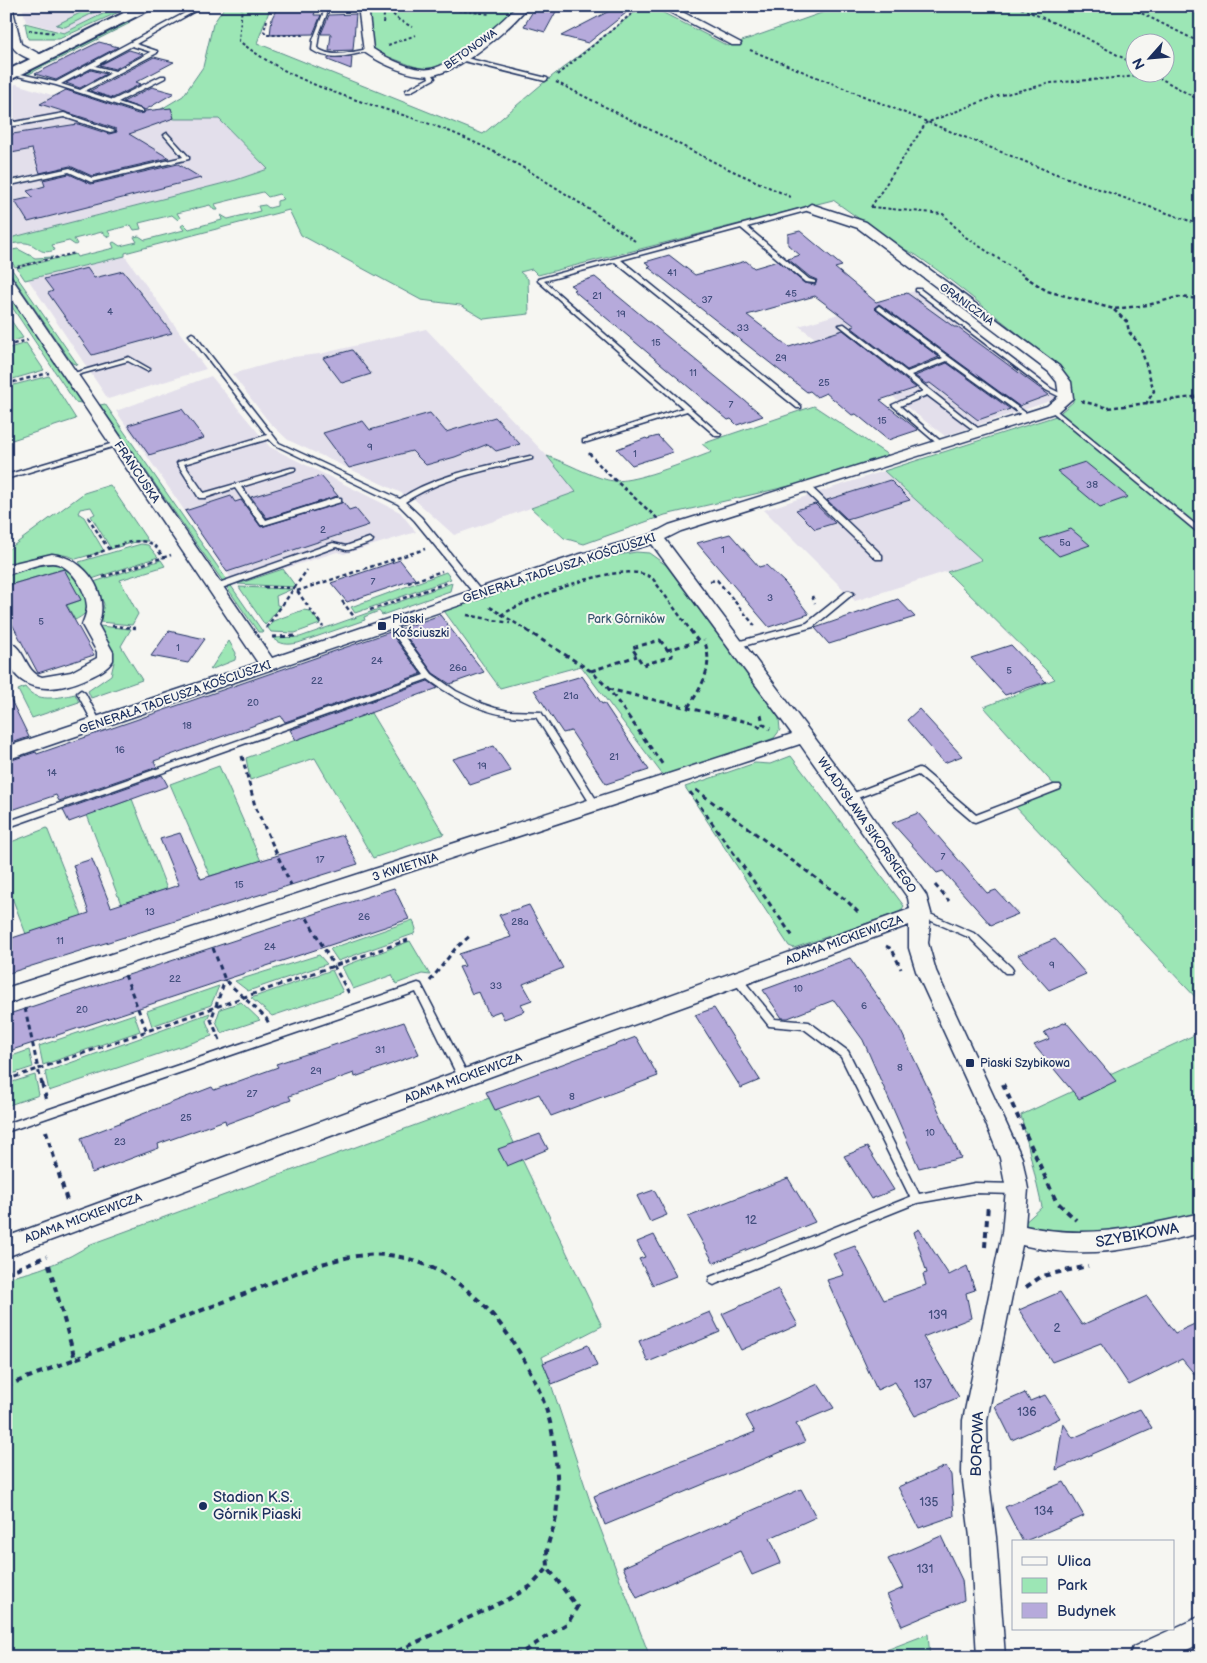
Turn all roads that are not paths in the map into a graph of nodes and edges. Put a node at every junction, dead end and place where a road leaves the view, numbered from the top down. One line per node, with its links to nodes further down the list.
1 (7, 6): 10 (street)
2 (150, 6): 13 (street)
3 (202, 6): 9 (lane)
4 (328, 6): 11 (lane)
5 (363, 6): 11 (street)
6 (523, 6): 12 (street, BETONOWA)
7 (663, 6): 8 (street)
8 (736, 43)
9 (132, 44): 14 (lane); 16 (lane)
10 (10, 47): 13 (street)
11 (368, 50): 15 (street, BETONOWA)
12 (458, 58): 15 (street, BETONOWA); 19 (lane)
13 (41, 59): 17 (street)
14 (92, 66): 16 (lane); 20 (lane)
15 (429, 72): 22 (lane)
16 (116, 73): 21 (lane)
17 (9, 75): 20 (lane)
18 (163, 77): 23 (lane)
19 (548, 79)
20 (57, 84): 21 (lane)
21 (82, 91): 23 (lane)
22 (408, 91)
23 (114, 102): 24 (lane)
24 (141, 111)
25 (6, 117): 26 (lane)
26 (14, 124): 27 (lane); 28 (lane)
27 (6, 125)
28 (112, 130)
29 (167, 135): 30 (lane)
30 (6, 184)
31 (811, 208): 32 (street, GRANICZNA); 33 (lane)
32 (862, 225): 46 (street, GRANICZNA)
33 (742, 226): 34 (lane); 36 (lane)
34 (615, 259): 47 (lane); 48 (lane)
35 (10, 274): 43 (street, FRANCUSKA)
36 (813, 282)
37 (918, 290): 46 (lane)
38 (879, 308): 41 (lane)
39 (842, 326): 44 (lane)
40 (192, 335): 53 (lane)
41 (946, 359): 44 (lane); 50 (lane)
42 (147, 369): 43 (lane)
43 (70, 375): 55 (street, FRANCUSKA)
44 (906, 375): 45 (lane)
45 (928, 392): 51 (lane); 56 (lane)
46 (1066, 398): 49 (street)
47 (799, 407)
48 (686, 409): 52 (lane); 54 (lane)
49 (1052, 409): 50 (street); 64 (lane)
50 (1028, 417): 51 (street, GENERAŁA TADEUSZA KOŚCIUSZKI)
51 (981, 433): 56 (street, GENERAŁA TADEUSZA KOŚCIUSZKI)
52 (718, 435)
53 (271, 436): 60 (lane); 63 (lane)
54 (585, 441)
55 (117, 444): 59 (lane); 69 (street, FRANCUSKA)
56 (942, 445): 61 (street, GENERAŁA TADEUSZA KOŚCIUSZKI)
57 (530, 458): 63 (lane)
58 (293, 470): 60 (lane)
59 (6, 477)
60 (237, 486): 62 (lane)
61 (807, 488): 65 (street, GENERAŁA TADEUSZA KOŚCIUSZKI); 67 (lane)
62 (338, 500)
63 (401, 502): 71 (lane)
64 (1201, 533)
65 (663, 534): 71 (street, GENERAŁA TADEUSZA KOŚCIUSZKI); 73 (street, WŁADYSŁAWA SIKORSKIEGO)
66 (369, 540): 69 (lane)
67 (879, 557)
68 (6, 570): 77 (street)
69 (216, 587): 75 (street, FRANCUSKA)
70 (850, 594): 73 (lane)
71 (483, 599): 72 (street, GENERAŁA TADEUSZA KOŚCIUSZKI)
72 (390, 623): 75 (street, GENERAŁA TADEUSZA KOŚCIUSZKI); 76 (lane)
73 (736, 645): 79 (street, WŁADYSŁAWA SIKORSKIEGO)
74 (6, 646): 77 (street)
75 (268, 665): 78 (street, GENERAŁA TADEUSZA KOŚCIUSZKI)
76 (429, 676): 83 (lane); 84 (lane)
77 (78, 685): 78 (lane)
78 (97, 723): 80 (street, GENERAŁA TADEUSZA KOŚCIUSZKI)
79 (803, 737): 82 (street, WŁADYSŁAWA SIKORSKIEGO); 83 (street, 3 KWIETNIA)
80 (6, 754)
81 (1057, 787): 82 (lane)
82 (849, 798): 85 (street, WŁADYSŁAWA SIKORSKIEGO)
83 (596, 806): 88 (street, 3 KWIETNIA)
84 (6, 825)
85 (921, 913): 86 (lane); 87 (street, ADAMA MICKIEWICZA); 91 (street, WŁADYSŁAWA SIKORSKIEGO)
86 (1008, 970)
87 (737, 979): 89 (street, ADAMA MICKIEWICZA); 92 (lane)
88 (6, 996)
89 (464, 1078): 90 (lane); 95 (street, ADAMA MICKIEWICZA)
90 (6, 1128)
91 (1017, 1190): 92 (lane); 94 (street, WŁADYSŁAWA SIKORSKIEGO)
92 (916, 1200): 96 (lane)
93 (1201, 1224): 94 (street, SZYBIKOWA)
94 (1013, 1234): 98 (street, BOROWA)
95 (6, 1247)
96 (714, 1280)
97 (1201, 1629): 99 (street)
98 (991, 1657)
99 (1143, 1657)

